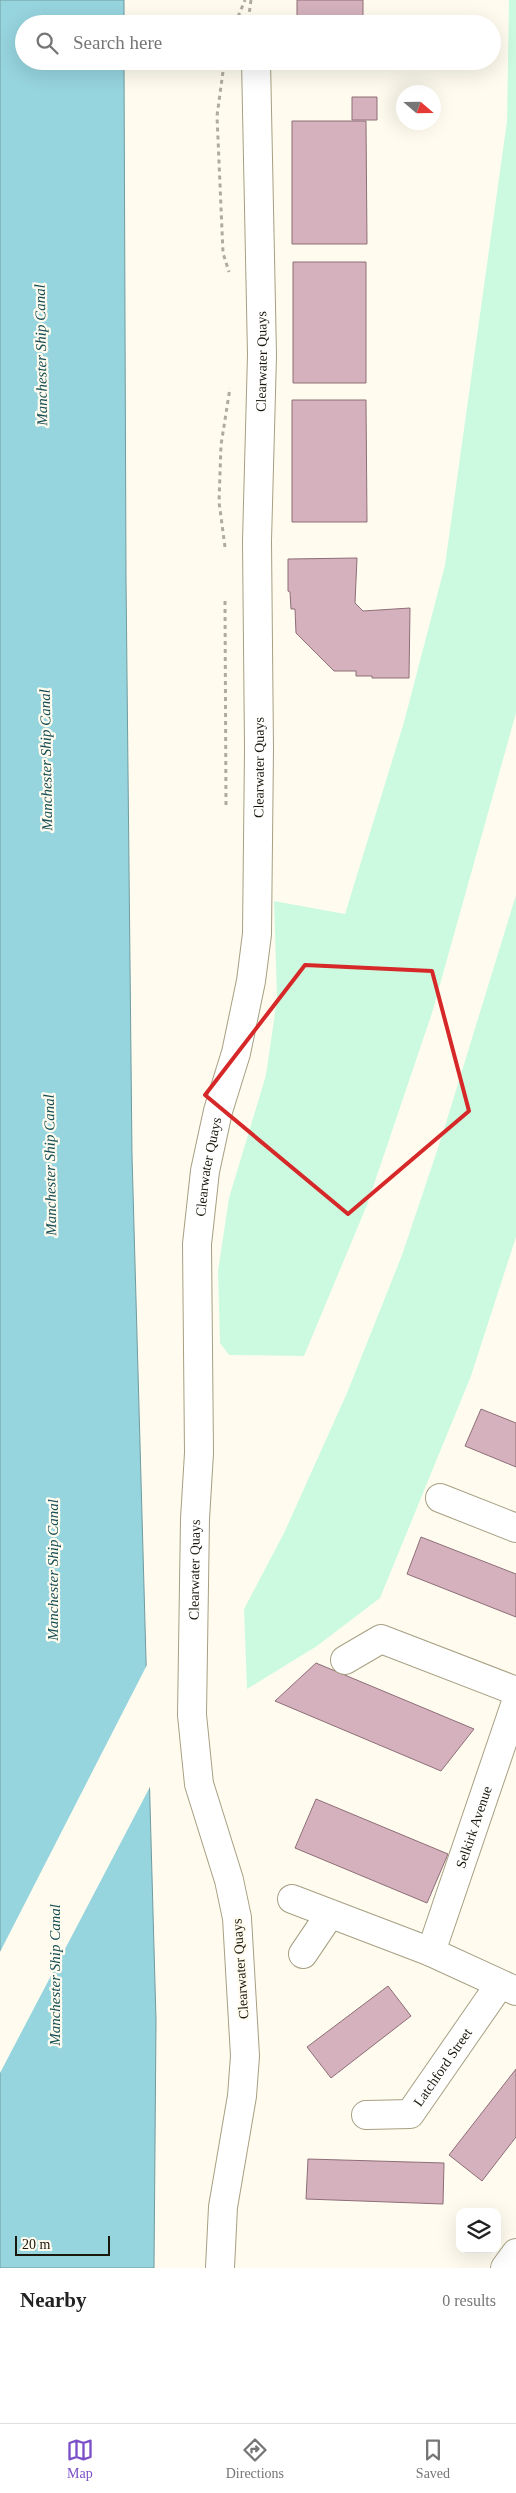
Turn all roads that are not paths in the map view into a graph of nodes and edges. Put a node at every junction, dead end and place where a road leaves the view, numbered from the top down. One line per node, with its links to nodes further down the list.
1 (256, 70): 13 (street, Clearwater Quays)
2 (440, 1498): 3 (street)
3 (516, 1528)
4 (345, 1660): 5 (street)
5 (516, 1691)
6 (516, 1702): 9 (street, Selkirk Avenue)
7 (292, 1899): 8 (street, Latchford Street)
8 (330, 1914): 9 (street, Latchford Street); 10 (street)
9 (432, 1952): 11 (street, Latchford Street)
10 (303, 1954)
11 (508, 1988): 12 (street, Latchford Street)
12 (366, 2115)
13 (220, 2268)

